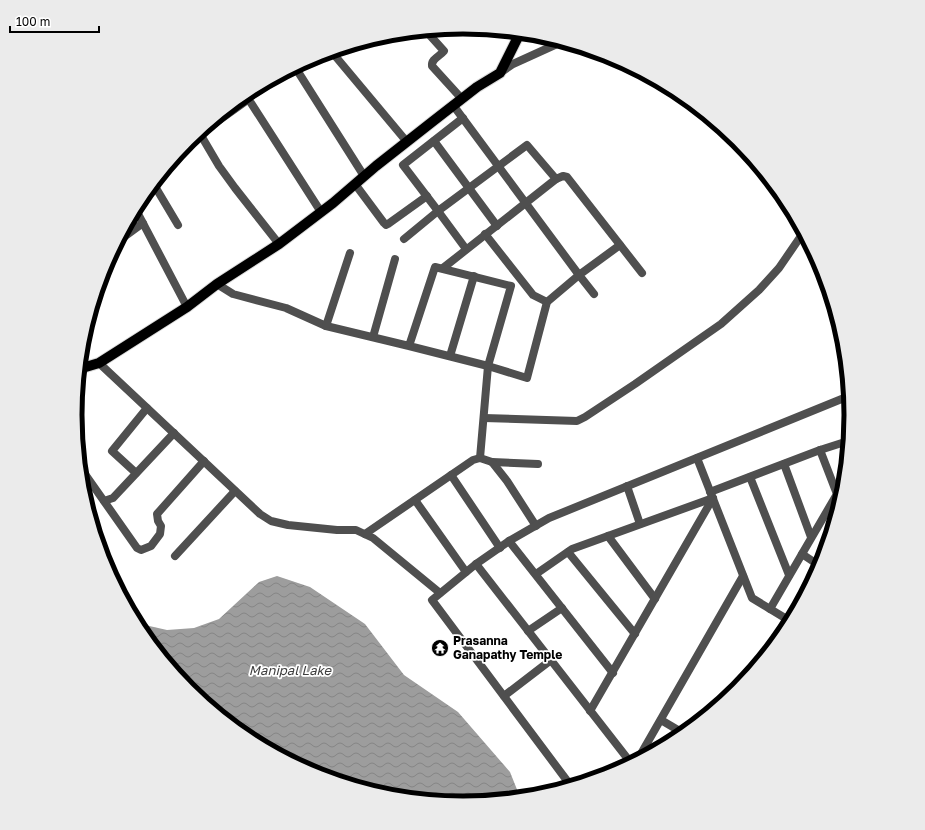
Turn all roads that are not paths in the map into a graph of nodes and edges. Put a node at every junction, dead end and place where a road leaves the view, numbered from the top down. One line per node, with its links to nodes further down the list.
1 (430, 36): 7 (street)
2 (518, 38): 6 (main road)
3 (554, 45): 6 (street)
4 (335, 56): 13 (street)
5 (297, 72): 15 (street)
6 (500, 73): 7 (main road)
7 (462, 99): 9 (main road)
8 (247, 101): 23 (street)
9 (453, 105): 10 (street); 13 (main road)
10 (463, 118): 12 (street); 14 (street)
11 (202, 138): 32 (street)
12 (434, 140): 18 (street); 20 (street)
13 (406, 142): 15 (main road)
14 (498, 166): 16 (street); 18 (street); 21 (street)
15 (364, 176): 17 (main road)
16 (556, 178): 21 (street); 33 (street)
17 (355, 184): 20 (street); 23 (main road)
18 (469, 187): 22 (street); 27 (street)
19 (156, 188): 26 (street)
20 (427, 196): 22 (street)
21 (526, 202): 27 (street); 39 (street)
22 (438, 210): 31 (street); 34 (street)
23 (321, 212): 32 (main road)
24 (139, 215): 25 (street)
25 (143, 223): 28 (street); 44 (street)
26 (178, 226)
27 (496, 226): 29 (street)
28 (127, 234)
29 (485, 234): 34 (street); 43 (street)
30 (799, 238): 54 (street)
31 (404, 239)
32 (278, 244): 41 (main road)
33 (620, 245): 38 (street); 39 (street)
34 (466, 250): 37 (street)
35 (350, 253): 45 (street)
36 (395, 259): 46 (street)
37 (443, 268): 40 (street); 47 (street)
38 (642, 273)
39 (579, 275): 42 (street); 43 (street)
40 (474, 276): 48 (street); 50 (street)
41 (217, 284): 44 (main road); 45 (street)
42 (594, 294)
43 (547, 302): 50 (street)
44 (187, 307): 49 (main road)
45 (326, 326): 46 (street)
46 (373, 337): 47 (street)
47 (409, 346): 48 (street)
48 (450, 356): 50 (street)
49 (99, 363): 51 (main road); 53 (street)
50 (488, 366): 54 (street)
51 (85, 367)
52 (843, 398): 59 (street)
53 (147, 408): 55 (street); 64 (street)
54 (484, 418): 58 (street)
55 (174, 433): 60 (street); 64 (street)
56 (843, 443): 57 (street)
57 (820, 450): 63 (street); 70 (street)
58 (480, 458): 61 (street); 65 (street)
59 (697, 458): 68 (street); 71 (street)
60 (204, 461): 69 (street); 74 (street)
61 (492, 462): 62 (street); 76 (street)
62 (538, 464)
63 (784, 464): 67 (street); 79 (street)
64 (136, 473): 74 (street)
65 (451, 475): 73 (street); 81 (street)
66 (87, 477): 74 (street)
67 (750, 477): 71 (street); 89 (street)
68 (626, 486): 75 (street); 76 (street)
69 (235, 491): 77 (street); 84 (street)
70 (836, 491)
71 (711, 495): 75 (street); 90 (street); 92 (street)
72 (834, 499): 79 (street)
73 (415, 500): 77 (street); 87 (street)
74 (104, 501)
75 (640, 524): 78 (street)
76 (536, 526): 80 (street)
77 (365, 534): 91 (street)
78 (608, 536): 82 (street); 92 (street)
79 (811, 537): 83 (street)
80 (509, 541): 81 (street); 88 (street)
81 (500, 548): 86 (street)
82 (568, 552): 88 (street); 97 (street)
83 (802, 554): 85 (street); 89 (street)
84 (175, 556)
85 (814, 562)
86 (476, 564): 87 (street); 96 (street)
87 (466, 572): 91 (street)
88 (536, 574): 93 (street)
89 (789, 575): 94 (street)
90 (743, 576): 94 (street); 102 (street)
91 (440, 593): 100 (street)
92 (655, 599): 97 (street)
93 (562, 608): 96 (street); 99 (street)
94 (770, 609): 95 (street)
95 (785, 618)
96 (528, 631): 98 (street)
97 (635, 634): 99 (street)
98 (551, 660): 100 (street); 101 (street)
99 (613, 673): 101 (street)
100 (504, 696): 106 (street)
101 (590, 711): 105 (street)
102 (661, 720): 103 (street); 104 (street)
103 (677, 730)
104 (643, 750)
105 (627, 759)
106 (567, 781)

